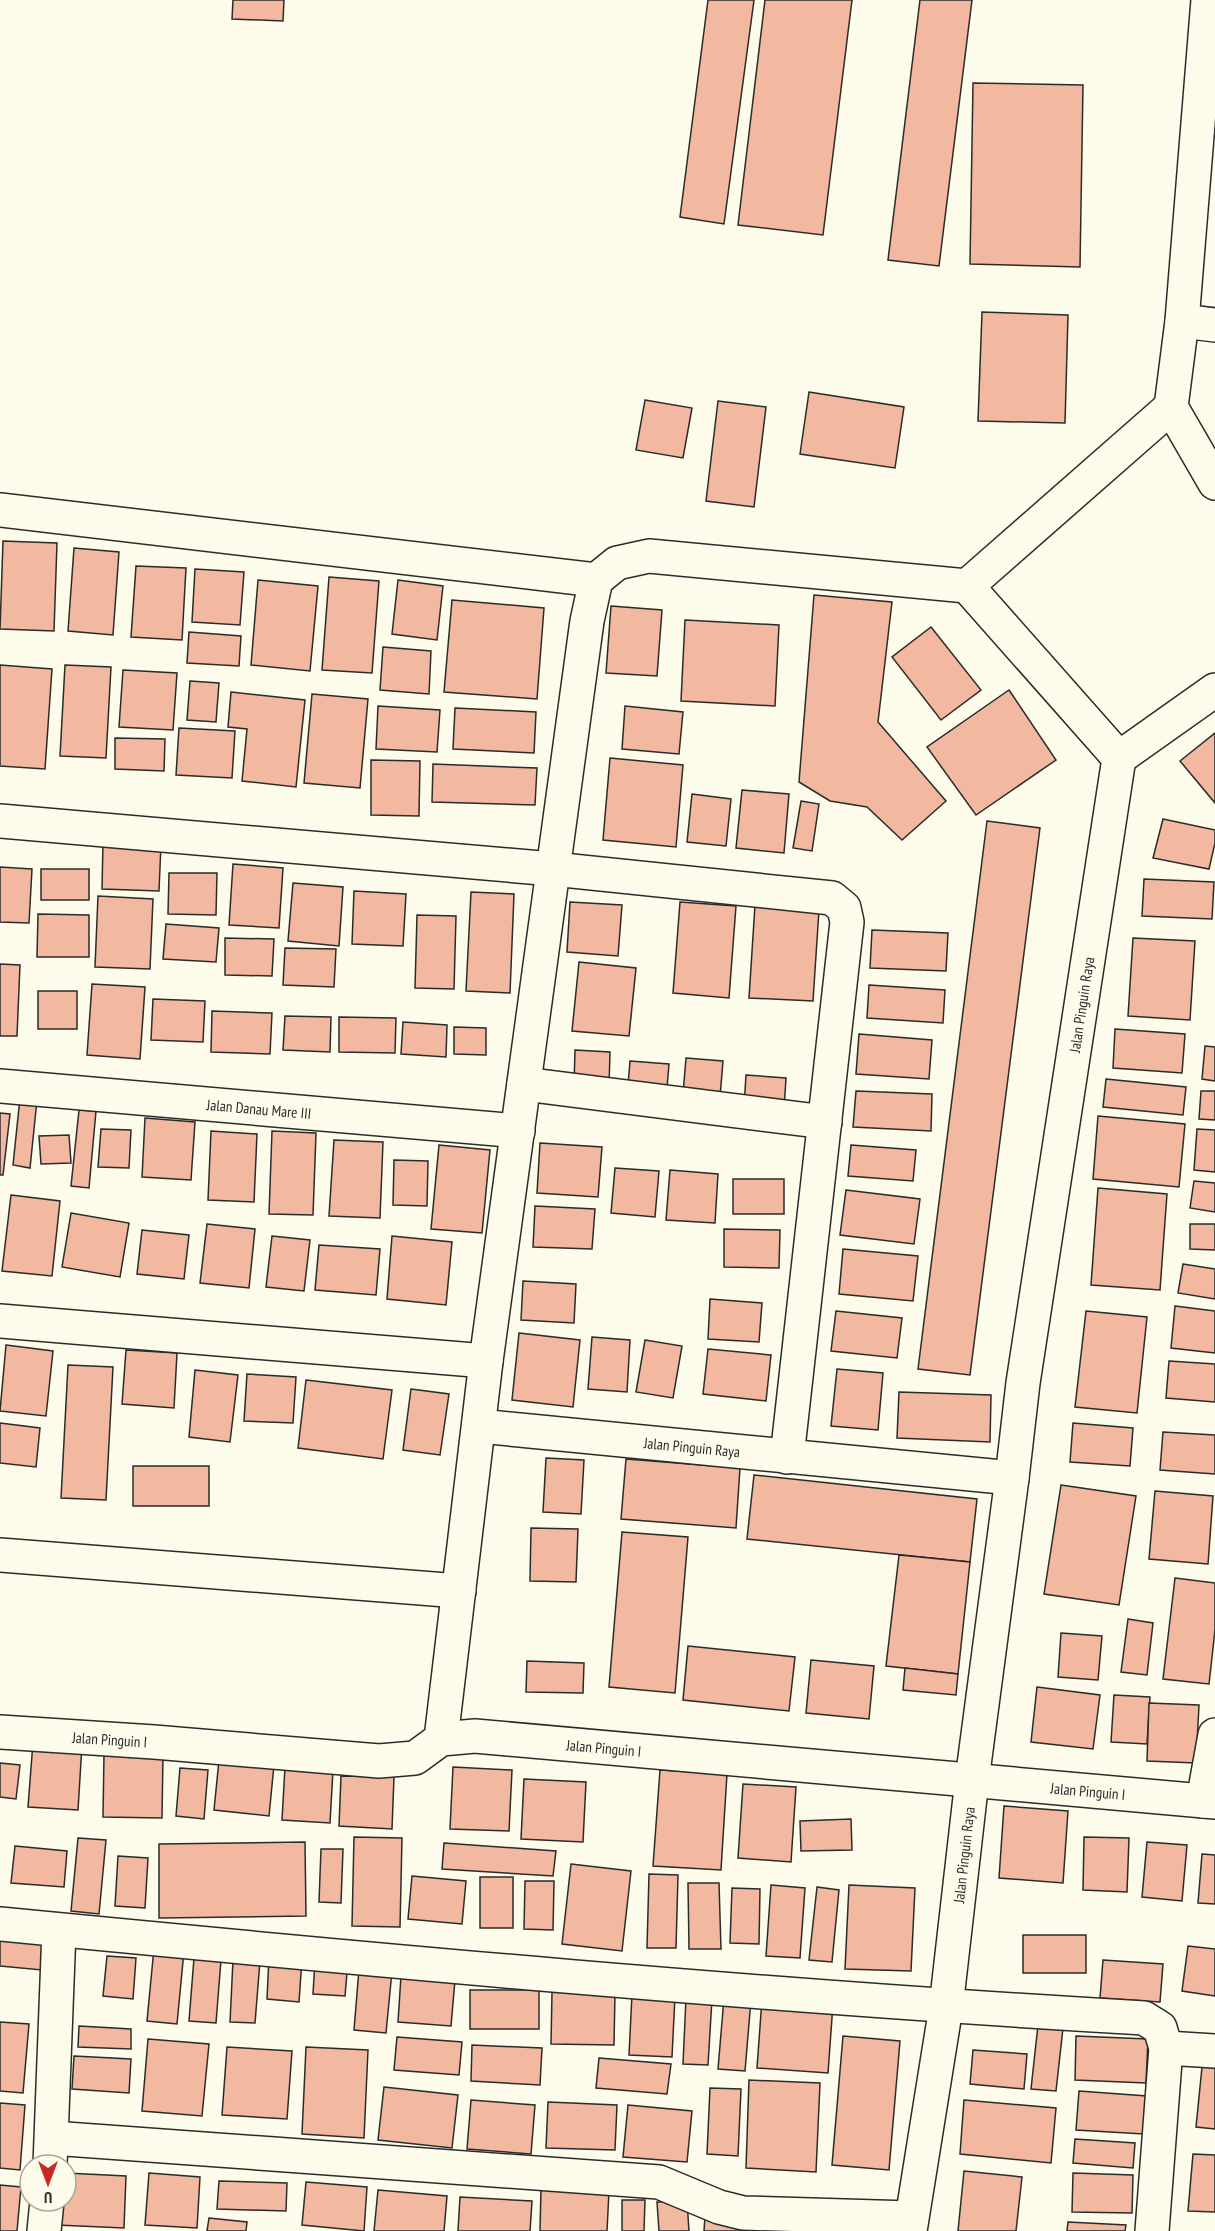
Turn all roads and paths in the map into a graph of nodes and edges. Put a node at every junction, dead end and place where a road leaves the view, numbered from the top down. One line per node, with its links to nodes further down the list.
1 (1208, 0): 2 (street)
2 (1182, 321): 3 (street); 4 (street)
3 (1215, 325)
4 (1171, 407): 5 (street); 8 (street)
5 (1215, 483)
6 (0, 510): 7 (street)
7 (596, 580): 8 (street); 12 (street)
8 (967, 586): 10 (street)
9 (1215, 690): 10 (street)
10 (1119, 758): 21 (street, Jalan Pinguin Raya)
11 (0, 821): 12 (street)
12 (553, 869): 13 (street); 15 (street)
13 (524, 1084): 15 (street); 16 (street)
14 (0, 1086): 16 (street, Jalan Danau Mare III)
15 (825, 1122): 20 (street)
16 (518, 1131): 18 (street)
17 (0, 1321): 18 (street)
18 (486, 1361): 19 (street)
19 (479, 1426): 20 (street, Jalan Pinguin Raya); 23 (street)
20 (787, 1457): 21 (street, Jalan Pinguin Raya)
21 (1012, 1478): 27 (street, Jalan Pinguin Raya)
22 (0, 1555): 23 (street)
23 (459, 1591): 26 (street)
24 (0, 1732): 26 (street, Jalan Pinguin I)
25 (1215, 1735): 28 (street)
26 (441, 1739): 27 (street, Jalan Pinguin I)
27 (972, 1780): 28 (street, Jalan Pinguin I); 31 (street, Jalan Pinguin Raya)
28 (1209, 1801)
29 (0, 1924): 30 (street)
30 (59, 1930): 31 (street); 34 (street)
31 (946, 2007): 32 (street); 36 (street, Jalan Pinguin Raya)
32 (1166, 2048): 33 (street); 38 (street)
33 (1215, 2051)
34 (51, 2151): 36 (street)
35 (46, 2213): 37 (street)
36 (911, 2225)
37 (44, 2231)
38 (1152, 2231)

